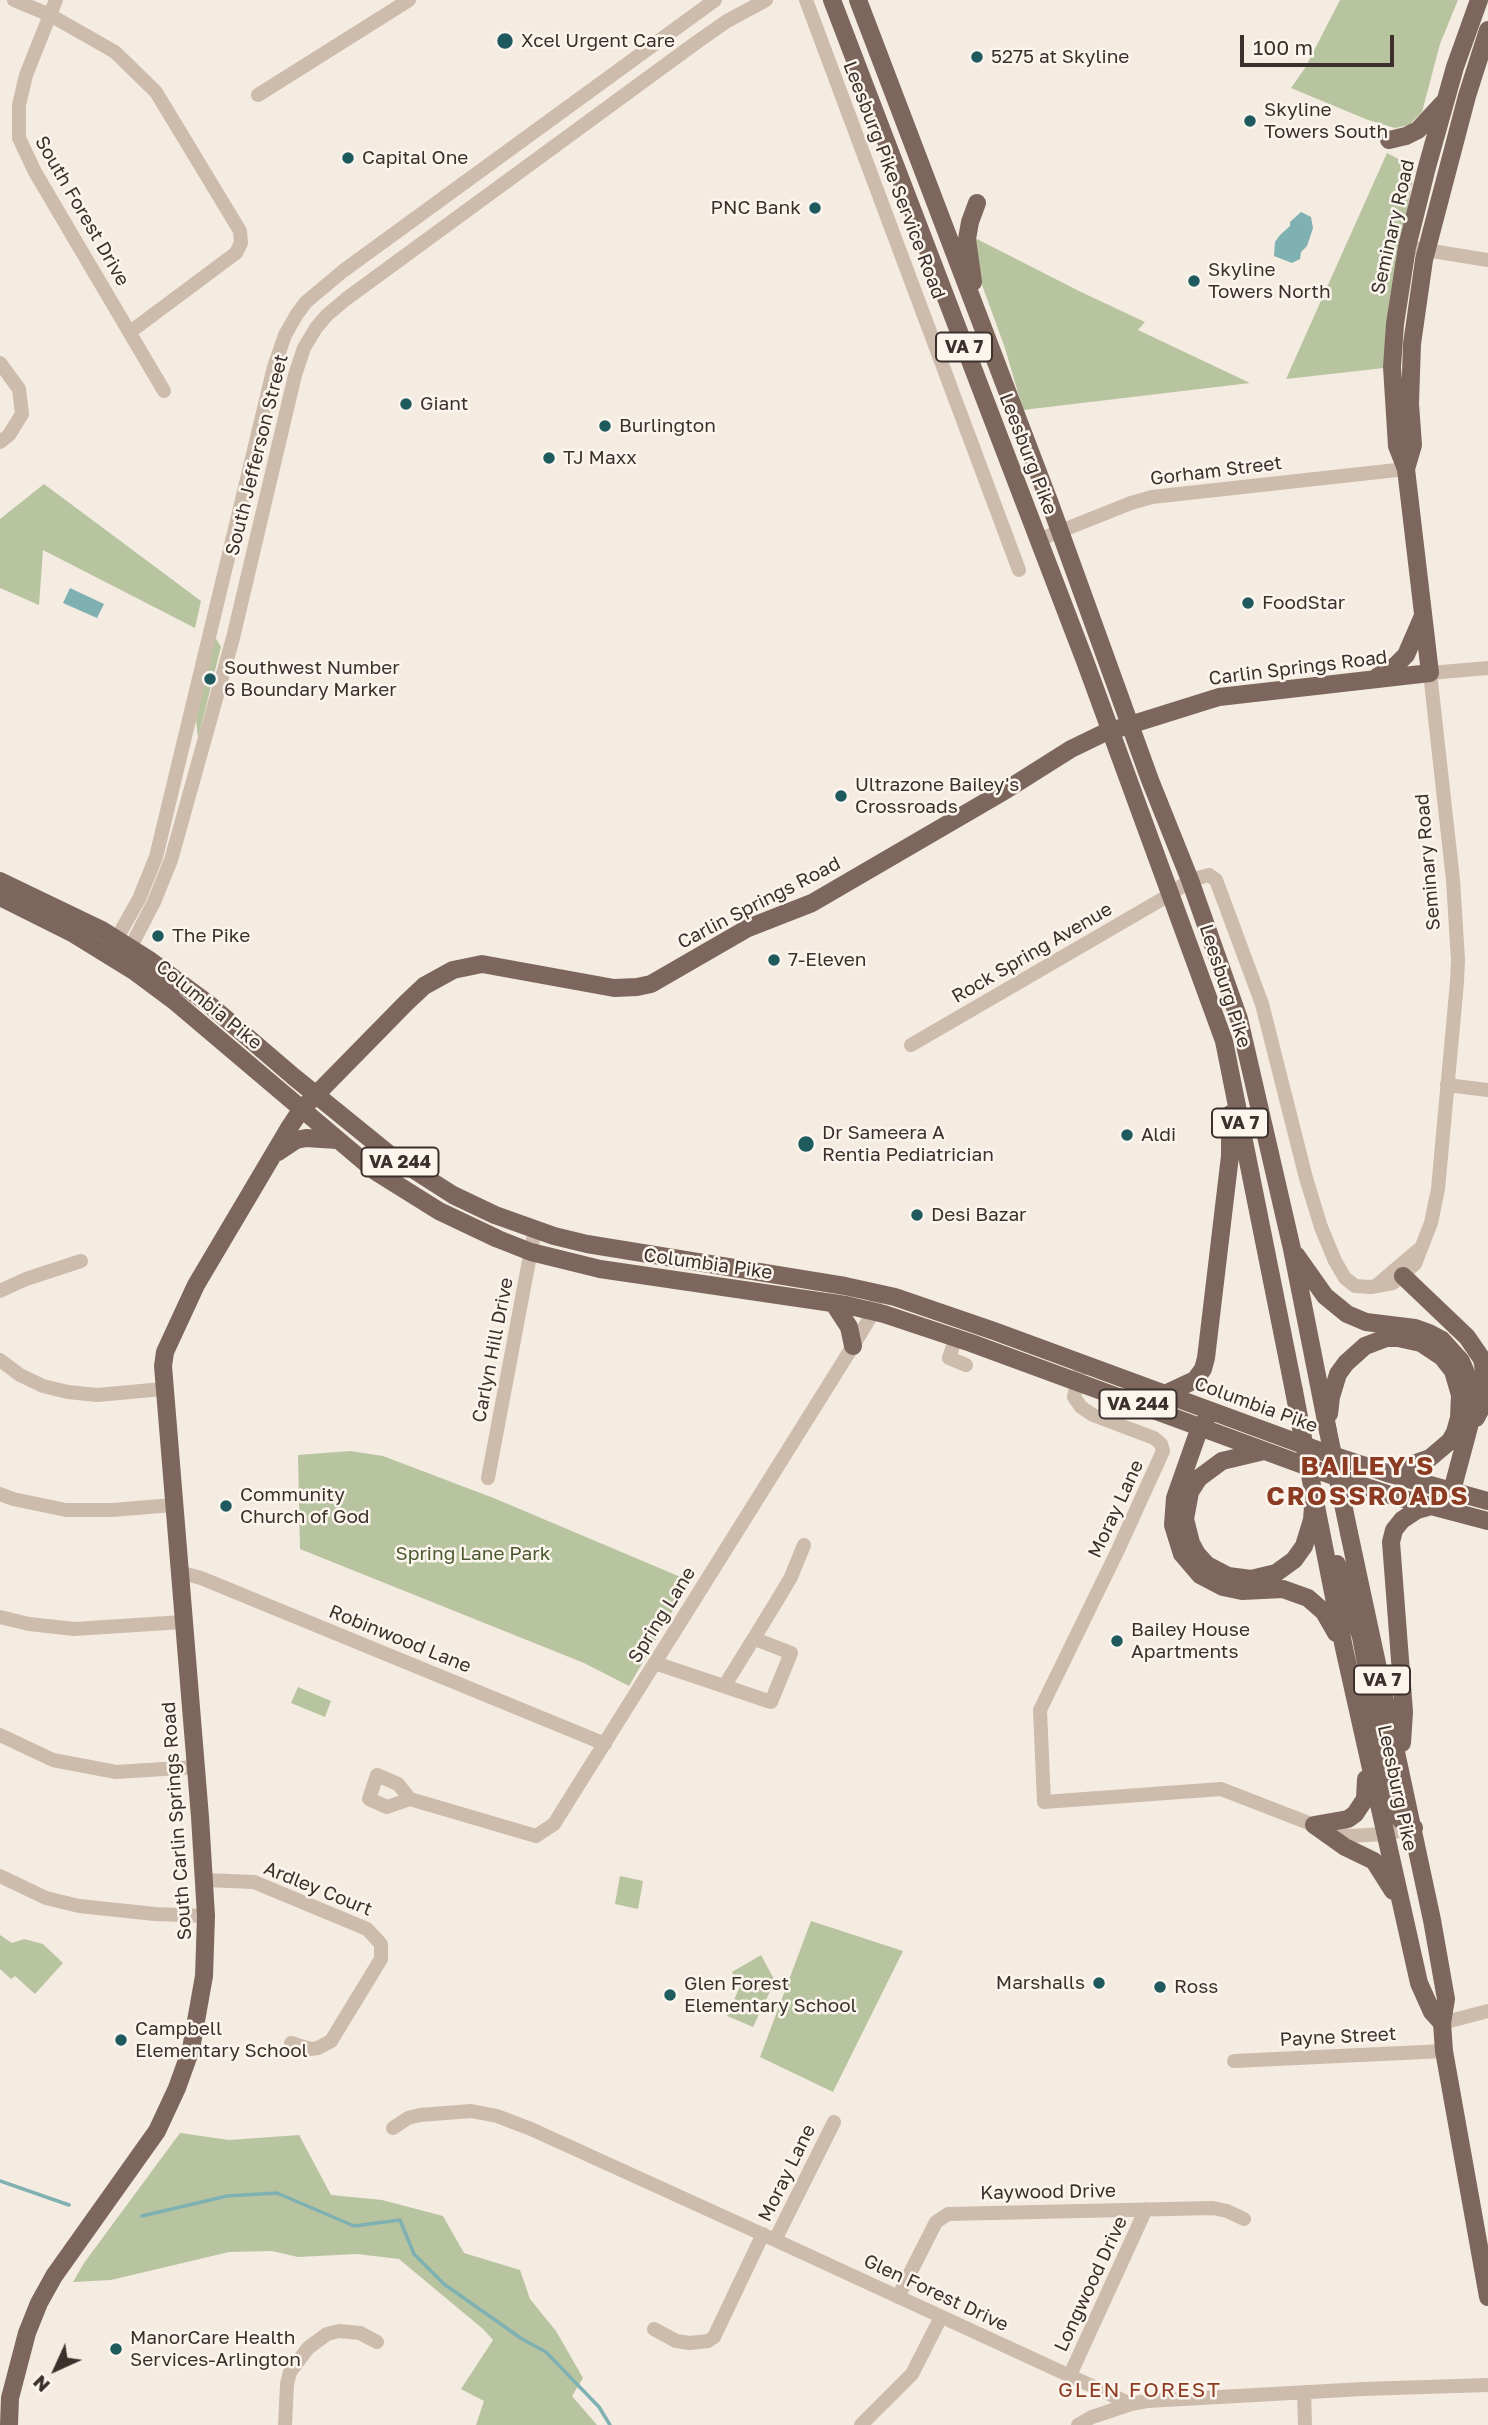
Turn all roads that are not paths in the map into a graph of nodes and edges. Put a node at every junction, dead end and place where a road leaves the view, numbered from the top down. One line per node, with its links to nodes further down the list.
1 (14, 0): 10 (street)
2 (56, 0): 10 (street, South Forest Drive)
3 (409, 0): 12 (street)
4 (715, 0): 38 (street, South Jefferson Street)
5 (766, 0): 38 (street, South Jefferson Street)
6 (806, 0): 27 (street, Leesburg Pike Service Road)
7 (832, 0): 26 (main road, Leesburg Pike / VA 7)
8 (858, 0): 19 (main road, Leesburg Pike / VA 7)
9 (1479, 0): 13 (main road, Seminary Road)
10 (50, 15): 20 (street, South Forest Drive); 20 (street)
11 (1488, 30): 17 (main road, Seminary Road)
12 (258, 95)
13 (1447, 97): 14 (main road); 16 (main road, Seminary Road)
14 (1389, 140)
15 (977, 203): 19 (main road)
16 (1407, 247): 17 (street); 24 (main road, Seminary Road)
17 (1426, 251): 18 (street); 24 (main road, Seminary Road)
18 (1488, 261)
19 (979, 320): 25 (main road, Leesburg Pike / VA 7)
20 (130, 332): 22 (street, South Forest Drive)
21 (0, 363): 23 (street)
22 (164, 391)
23 (4, 439)
24 (1406, 469): 25 (street, Gorham Street); 28 (main road, Seminary Road)
25 (1060, 532): 26 (street, Gorham Street); 32 (main road, Leesburg Pike / VA 7)
26 (1038, 540): 33 (main road, Leesburg Pike / VA 7)
27 (1019, 570)
28 (1423, 614): 30 (main road, Seminary Road); 31 (main road)
29 (1488, 668): 30 (street)
30 (1430, 673): 31 (main road, Carlin Springs Road); 41 (street, Seminary Road)
31 (1374, 679): 32 (main road, Carlin Springs Road)
32 (1131, 724): 33 (main road, Carlin Springs Road); 34 (main road, Leesburg Pike / VA 7)
33 (1111, 730): 36 (main road, Leesburg Pike / VA 7); 43 (main road, Carlin Springs Road)
34 (1190, 880): 36 (street); 48 (main road, Leesburg Pike / VA 7); 54 (street)
35 (0, 881): 38 (main road, Columbia Pike)
36 (1171, 894): 39 (main road, Leesburg Pike / VA 7); 40 (street, Rock Spring Avenue)
37 (0, 897): 38 (main road, Columbia Pike)
38 (119, 950): 43 (main road, Columbia Pike / VA 244); 44 (main road, Columbia Pike / VA 244)
39 (1224, 1041): 66 (main road); 80 (main road, Leesburg Pike / VA 7, bridge)
40 (911, 1045)
41 (1447, 1085): 42 (street); 49 (street, Seminary Road)
42 (1488, 1090)
43 (315, 1095): 44 (main road, Carlin Springs Road); 47 (main road, Columbia Pike / VA 244)
44 (301, 1110): 45 (main road, Columbia Pike / VA 244); 46 (main road, Carlin Springs Road)
45 (337, 1140): 46 (main road); 50 (main road, Columbia Pike / VA 244)
46 (273, 1157): 52 (main road, Carlin Springs Road)
47 (535, 1230): 50 (street, Carlyn Hill Drive); 56 (main road, Columbia Pike / VA 244)
48 (1292, 1249): 68 (main road); 70 (main road, Leesburg Pike / VA 7)
49 (1420, 1249): 53 (street, Seminary Road); 54 (street, Seminary Road)
50 (531, 1252): 57 (main road, Columbia Pike / VA 244); 73 (street, Carlyn Hill Drive)
51 (81, 1261): 55 (street)
52 (212, 1261): 65 (main road, South Carlin Springs Road)
53 (1403, 1276): 54 (street); 68 (main road)
54 (1377, 1285)
55 (0, 1291)
56 (877, 1292): 58 (street, Spring Lane); 62 (main road, Columbia Pike / VA 244)
57 (834, 1304): 58 (main road, Columbia Pike / VA 244); 60 (main road)
58 (874, 1311): 59 (main road, Columbia Pike / VA 244); 60 (street, Spring Lane)
59 (956, 1337): 63 (street); 64 (main road, Columbia Pike / VA 244)
60 (853, 1346): 87 (street, Spring Lane)
61 (0, 1360): 65 (street)
62 (1082, 1363): 64 (street); 66 (main road, Columbia Pike / VA 244)
63 (965, 1365)
64 (1076, 1381): 69 (main road, Columbia Pike / VA 244); 95 (street, Moray Lane)
65 (163, 1389): 77 (main road, South Carlin Springs Road)
66 (1165, 1394): 67 (main road, Columbia Pike / VA 244)
67 (1219, 1414): 69 (main road); 72 (main road, Columbia Pike / VA 244)
68 (1470, 1426): 74 (main road)
69 (1200, 1427): 71 (main road, Columbia Pike / VA 244); 86 (main road)
70 (1328, 1431): 72 (main road); 92 (main road, Leesburg Pike / VA 7, bridge)
71 (1265, 1451): 78 (main road, Columbia Pike / VA 244); 80 (main road)
72 (1387, 1473): 74 (main road, Columbia Pike / VA 244)
73 (488, 1478)
74 (1452, 1492): 76 (main road, Columbia Pike / VA 244); 78 (main road)
75 (0, 1494): 77 (street)
76 (1488, 1502)
77 (173, 1505): 82 (main road, South Carlin Springs Road)
78 (1439, 1508): 79 (main road, Columbia Pike / VA 244); 92 (main road)
79 (1488, 1521)
80 (1317, 1522): 86 (main road, Leesburg Pike / VA 7); 96 (main road)
81 (804, 1545): 85 (street)
82 (179, 1572): 84 (main road, South Carlin Springs Road); 90 (street, Robinwood Lane)
83 (0, 1617): 84 (street)
84 (183, 1622): 93 (main road, South Carlin Springs Road)
85 (755, 1639): 88 (street); 88 (street)
86 (1345, 1648): 91 (main road, Leesburg Pike / VA 7)
87 (655, 1663): 88 (street); 90 (street, Spring Lane)
88 (724, 1685)
89 (0, 1735): 93 (street)
90 (605, 1744): 94 (street, Spring Lane)
91 (1365, 1744): 95 (main road); 97 (main road, Leesburg Pike / VA 7)
92 (1400, 1764): 96 (main road, Leesburg Pike / VA 7)
93 (196, 1767): 99 (main road, South Carlin Springs Road)
94 (410, 1799)
95 (1314, 1825): 97 (street); 100 (main road)
96 (1414, 1828): 97 (street); 103 (main road, Leesburg Pike / VA 7)
97 (1384, 1834): 100 (main road, Leesburg Pike / VA 7)
98 (0, 1875): 101 (street)
99 (205, 1880): 101 (main road, South Carlin Springs Road); 104 (street, Ardley Court)
100 (1401, 1905): 103 (main road, Leesburg Pike / VA 7)
101 (206, 1916): 122 (main road, South Carlin Springs Road)
102 (1488, 2011): 103 (street)
103 (1442, 2023): 105 (main road, Leesburg Pike / VA 7)
104 (291, 2043)
105 (1444, 2051): 106 (street, Payne Street); 111 (main road, Leesburg Pike / VA 7)
106 (1234, 2061)
107 (834, 2122): 112 (street, Moray Lane)
108 (393, 2128): 112 (street, Glen Forest Drive)
109 (1146, 2209): 110 (street, Kaywood Drive); 113 (street, Kaywood Drive); 118 (street, Longwood Drive)
110 (1244, 2219)
111 (1482, 2231): 114 (main road, Leesburg Pike / VA 7)
112 (769, 2237): 113 (street, Glen Forest Drive); 116 (street, Moray Lane)
113 (898, 2297): 115 (street, Glen Forest Drive)
114 (1488, 2297)
115 (941, 2316): 118 (street, Glen Forest Drive); 124 (street)
116 (654, 2329)
117 (377, 2342): 123 (street)
118 (1070, 2375): 121 (street, Glen Forest Drive)
119 (1488, 2385): 120 (street)
120 (1304, 2392): 121 (street); 126 (street)
121 (1131, 2404): 125 (street)
122 (9, 2425)
123 (285, 2425)
124 (861, 2425)
125 (1078, 2425)
126 (1305, 2425)

